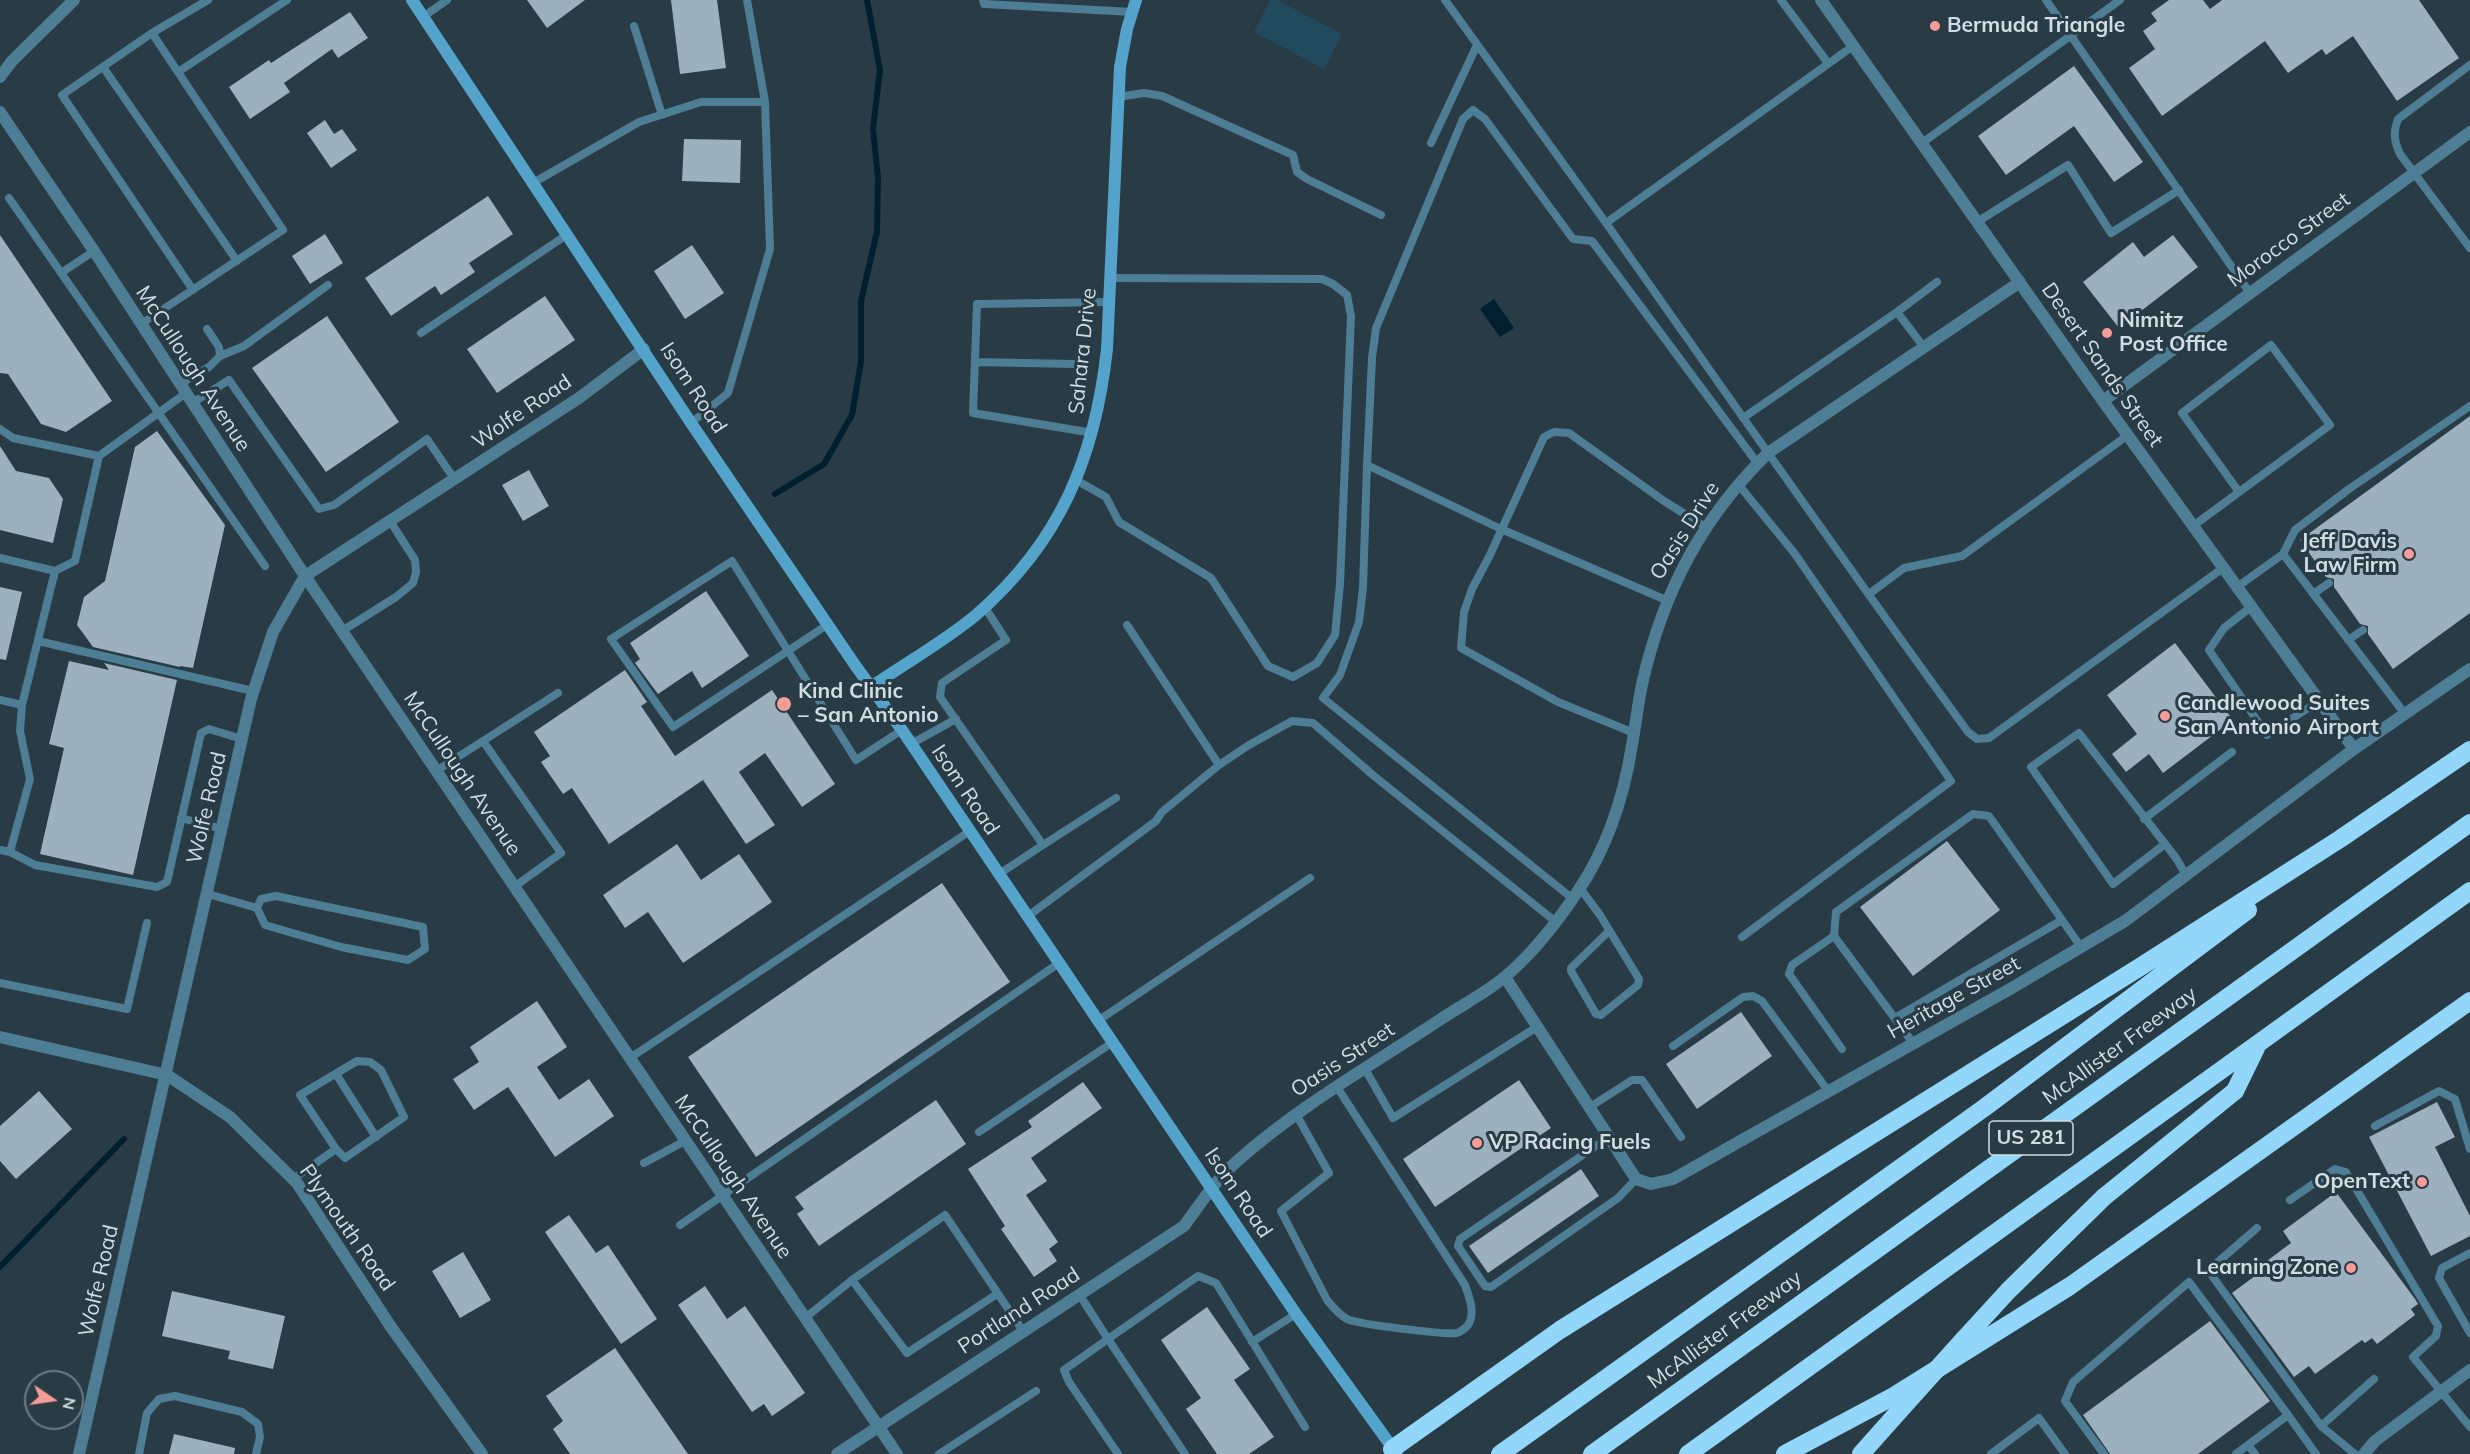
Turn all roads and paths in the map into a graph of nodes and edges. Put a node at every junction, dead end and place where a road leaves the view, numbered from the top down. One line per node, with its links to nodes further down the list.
1 (74, 0): 25 (street)
2 (208, 0): 17 (lane)
3 (287, 0): 24 (lane)
4 (412, 0): 15 (street, Isom Road)
5 (447, 0): 15 (lane)
6 (747, 0): 27 (lane)
7 (983, 0): 14 (lane)
8 (1445, 0): 19 (lane)
9 (1781, 0): 21 (lane)
10 (1821, 0): 20 (street, Desert Sands Street)
11 (2046, 0): 18 (lane)
12 (2120, 0): 13 (lane)
13 (2108, 3): 18 (lane)
14 (1134, 6): 26 (street, Sahara Drive)
15 (423, 17): 34 (street, Isom Road)
16 (634, 26): 29 (lane)
17 (152, 33): 23 (lane); 24 (lane)
18 (2070, 35): 32 (lane); 35 (lane)
19 (1477, 45): 31 (lane); 39 (lane)
20 (1854, 46): 21 (lane); 32 (street, Desert Sands Street)
21 (1828, 63): 39 (lane)
22 (2470, 65): 33 (lane)
23 (103, 67): 43 (lane); 49 (lane)
24 (178, 72): 43 (lane)
25 (0, 77)
26 (1118, 97): 37 (lane); 45 (street, Sahara Drive)
27 (765, 102): 29 (lane); 66 (lane)
28 (0, 112): 42 (street, McCullough Avenue)
29 (662, 115): 34 (lane)
30 (2470, 132): 33 (street, Morocco Street)
31 (1431, 143)
32 (1922, 143): 38 (street, Desert Sands Street)
33 (2415, 172): 41 (lane); 50 (street, Morocco Street)
34 (533, 183): 40 (street, Isom Road)
35 (2179, 190): 38 (lane); 50 (lane)
36 (9, 198): 44 (lane)
37 (1381, 215)
38 (1977, 222): 47 (street, Desert Sands Street)
39 (1606, 223): 65 (lane)
40 (568, 234): 55 (lane); 57 (street, Isom Road)
41 (2470, 248)
42 (94, 251): 44 (lane); 53 (street, McCullough Avenue)
43 (237, 261): 49 (lane)
44 (61, 273): 64 (lane)
45 (1110, 278): 51 (street, Sahara Drive); 75 (lane)
46 (1937, 282): 52 (lane)
47 (2020, 282): 56 (street, Oasis Drive); 62 (street, Desert Sands Street)
48 (328, 285): 58 (lane)
49 (193, 290): 53 (lane)
50 (2250, 292): 62 (street, Morocco Street)
51 (1109, 302): 59 (lane); 68 (street, Sahara Drive)
52 (1897, 312): 56 (lane); 65 (lane)
53 (141, 324): 61 (street, McCullough Avenue)
54 (207, 328): 58 (lane)
55 (421, 333)
56 (1923, 346): 70 (street, Oasis Drive)
57 (644, 349): 66 (street, Isom Road); 74 (street, Wolfe Road)
58 (220, 356): 61 (lane)
59 (975, 362): 60 (lane); 68 (lane)
60 (1074, 364)
61 (186, 393): 64 (lane); 74 (lane); 87 (street, McCullough Avenue)
62 (2103, 401): 69 (street, Desert Sands Street)
63 (2470, 406): 82 (lane)
64 (158, 413): 71 (lane); 84 (lane)
65 (1743, 417): 70 (lane)
66 (691, 423): 95 (street, Isom Road)
67 (0, 429): 71 (lane)
68 (1093, 433): 75 (street, Sahara Drive)
69 (2127, 435): 79 (street, Desert Sands Street); 90 (lane)
70 (1768, 453): 72 (street, Oasis Drive); 90 (lane)
71 (99, 456): 86 (lane)
72 (1758, 464): 73 (lane); 76 (street, Oasis Drive)
73 (1367, 465): 81 (lane); 139 (lane)
74 (455, 480): 78 (street, Wolfe Road)
75 (1076, 480): 93 (street, Sahara Drive)
76 (1738, 484): 80 (street, Oasis Drive); 147 (lane)
77 (2239, 492): 77 (lane); 79 (lane)
78 (390, 521): 87 (street, Wolfe Road); 98 (lane)
79 (2193, 526): 85 (street, Desert Sands Street)
80 (1707, 528): 81 (lane); 92 (street, Oasis Drive)
81 (1501, 529): 92 (lane); 112 (lane)
82 (2283, 554): 89 (lane); 91 (lane)
83 (0, 558): 86 (lane)
84 (266, 566)
85 (2223, 568): 89 (street, Desert Sands Street); 90 (lane)
86 (55, 571): 100 (lane)
87 (305, 576): 98 (street, McCullough Avenue); 104 (street, Wolfe Road)
88 (2329, 582): 91 (lane)
89 (2236, 587): 94 (street, Desert Sands Street)
90 (1869, 594)
91 (2313, 594): 99 (lane)
92 (1666, 600): 112 (street, Oasis Drive)
93 (984, 606): 103 (street, Sahara Drive); 110 (lane)
94 (2251, 607): 107 (street, Desert Sands Street); 107 (lane)
95 (828, 625): 101 (lane); 103 (street, Isom Road)
96 (1127, 625): 119 (lane)
97 (2363, 630): 99 (lane)
98 (342, 631): 120 (street, McCullough Avenue)
99 (2348, 640): 109 (lane)
100 (38, 641): 104 (lane); 108 (lane)
101 (788, 651): 101 (lane); 111 (lane)
102 (2470, 669): 109 (street, Heritage Street)
103 (871, 687): 111 (street, Isom Road)
104 (253, 691): 113 (street, Wolfe Road)
105 (558, 693): 114 (lane)
106 (0, 700): 108 (lane)
107 (2319, 701): 116 (street, Desert Sands Street)
108 (22, 705): 131 (lane)
109 (2405, 714): 116 (street, Heritage Street)
110 (956, 719): 115 (lane); 129 (lane)
111 (902, 730): 115 (street, Isom Road)
112 (1634, 733): 136 (street, Oasis Drive)
113 (242, 739): 122 (lane); 125 (street, Wolfe Road)
114 (483, 741): 120 (lane); 135 (lane)
115 (911, 744): 126 (street, Isom Road)
116 (2354, 749): 133 (street, Heritage Street)
117 (2470, 750): 127 (highway)
118 (2232, 752): 123 (lane)
119 (1219, 765): 141 (lane); 143 (lane)
120 (436, 771): 135 (street, McCullough Avenue)
121 (1116, 798): 129 (lane)
122 (181, 818): 125 (lane); 131 (lane)
123 (2144, 819): 128 (lane); 128 (lane)
124 (2470, 823): 217 (highway, McAllister Freeway / US 281)
125 (222, 829): 138 (street, Wolfe Road)
126 (970, 831): 132 (street, Isom Road); 162 (lane)
127 (2340, 839): 206 (highway); 216 (highway)
128 (2165, 844): 133 (lane)
129 (1043, 845): 132 (lane)
130 (0, 850): 131 (lane)
131 (10, 852)
132 (999, 874): 141 (street, Isom Road)
133 (2186, 875): 148 (street, Heritage Street)
134 (1310, 878): 154 (lane)
135 (514, 887): 162 (street, McCullough Avenue)
136 (1580, 888): 139 (street, Oasis Drive); 145 (lane)
137 (2470, 891): 159 (highway, US 281)
138 (208, 894): 140 (lane); 165 (street, Wolfe Road)
139 (1573, 899): 143 (street, Oasis Drive)
140 (257, 908): 140 (lane)
141 (1028, 916): 149 (street, Isom Road)
142 (2062, 920): 146 (lane); 148 (lane); 153 (lane)
143 (1556, 922): 150 (street, Oasis Drive)
144 (147, 923): 151 (lane)
145 (1608, 932): 145 (lane)
146 (1834, 936): 153 (lane); 161 (lane)
147 (1742, 937)
148 (2081, 947): 158 (street, Heritage Street)
149 (1059, 963): 154 (street, Isom Road); 182 (lane)
150 (1505, 976): 155 (street); 163 (street, Oasis Street)
151 (0, 982)
152 (2470, 1001): 219 (highway)
153 (1895, 1018): 158 (lane)
154 (1099, 1020): 157 (street, Isom Road)
155 (1538, 1027): 163 (lane); 168 (street)
156 (0, 1037): 165 (street, Plymouth Road)
157 (1113, 1042): 171 (lane); 181 (street, Isom Road)
158 (1913, 1043): 167 (street, Heritage Street)
159 (2257, 1045): 218 (highway, US 281); 220 (highway, bridge)
160 (1673, 1046): 167 (lane)
161 (1842, 1048)
162 (630, 1058): 175 (street, McCullough Avenue)
163 (1365, 1069): 166 (street, Oasis Street)
164 (336, 1074): 172 (lane); 172 (lane); 176 (lane)
165 (167, 1075): 179 (street, Plymouth Road); 207 (street, Wolfe Road)
166 (1337, 1087): 169 (street, Oasis Street); 169 (lane)
167 (1829, 1092): 180 (street, Heritage Street)
168 (1590, 1107): 173 (street); 174 (lane)
169 (1296, 1114): 181 (street, Oasis Street)
170 (2375, 1126): 177 (lane)
171 (979, 1132)
172 (376, 1137): 176 (lane)
173 (1609, 1137): 180 (street); 180 (lane)
174 (1681, 1137)
175 (685, 1141): 178 (lane); 182 (street, McCullough Avenue)
176 (336, 1149): 179 (lane)
177 (2470, 1149)
178 (644, 1163)
179 (293, 1179): 210 (street, Plymouth Road)
180 (1636, 1179)
181 (1211, 1189): 189 (street, Portland Road); 190 (street, Isom Road)
182 (722, 1195): 184 (lane); 191 (street, McCullough Avenue)
183 (2290, 1200): 199 (lane)
184 (680, 1225)
185 (2257, 1228): 201 (lane)
186 (2470, 1253): 193 (lane)
187 (852, 1280): 188 (lane); 188 (lane); 191 (lane)
188 (997, 1294): 192 (lane)
189 (1079, 1294): 192 (street, Portland Road); 194 (lane)
190 (1296, 1314): 195 (lane); 206 (street, Isom Road)
191 (805, 1318): 202 (street, McCullough Avenue)
192 (1023, 1331): 202 (street, Portland Road)
193 (2470, 1333)
194 (1108, 1339): 195 (lane); 214 (lane); 215 (lane)
195 (1252, 1342): 203 (lane)
196 (2470, 1370): 199 (street)
197 (2374, 1378): 201 (lane)
198 (1036, 1391): 213 (lane)
199 (2442, 1391): 204 (lane); 228 (street)
200 (2288, 1415): 205 (lane); 223 (lane); 226 (lane)
201 (2321, 1426): 227 (lane)
202 (878, 1427): 211 (street, Portland Road); 212 (street, McCullough Avenue)
203 (1305, 1427)
204 (2470, 1427)
205 (2248, 1444): 224 (lane); 225 (lane)
206 (1392, 1453)
207 (79, 1454)
208 (139, 1454): 209 (lane)
209 (256, 1454)
210 (482, 1454)
211 (837, 1454)
212 (897, 1454)
213 (939, 1454)
214 (1118, 1454)
215 (1185, 1454)
216 (1500, 1454)
217 (1592, 1454)
218 (1688, 1454)
219 (1785, 1454)
220 (1861, 1454)
221 (1991, 1454): 222 (lane)
222 (2065, 1454)
223 (2104, 1454)
224 (2236, 1454)
225 (2255, 1454)
226 (2316, 1454)
227 (2355, 1454)
228 (2364, 1454)

